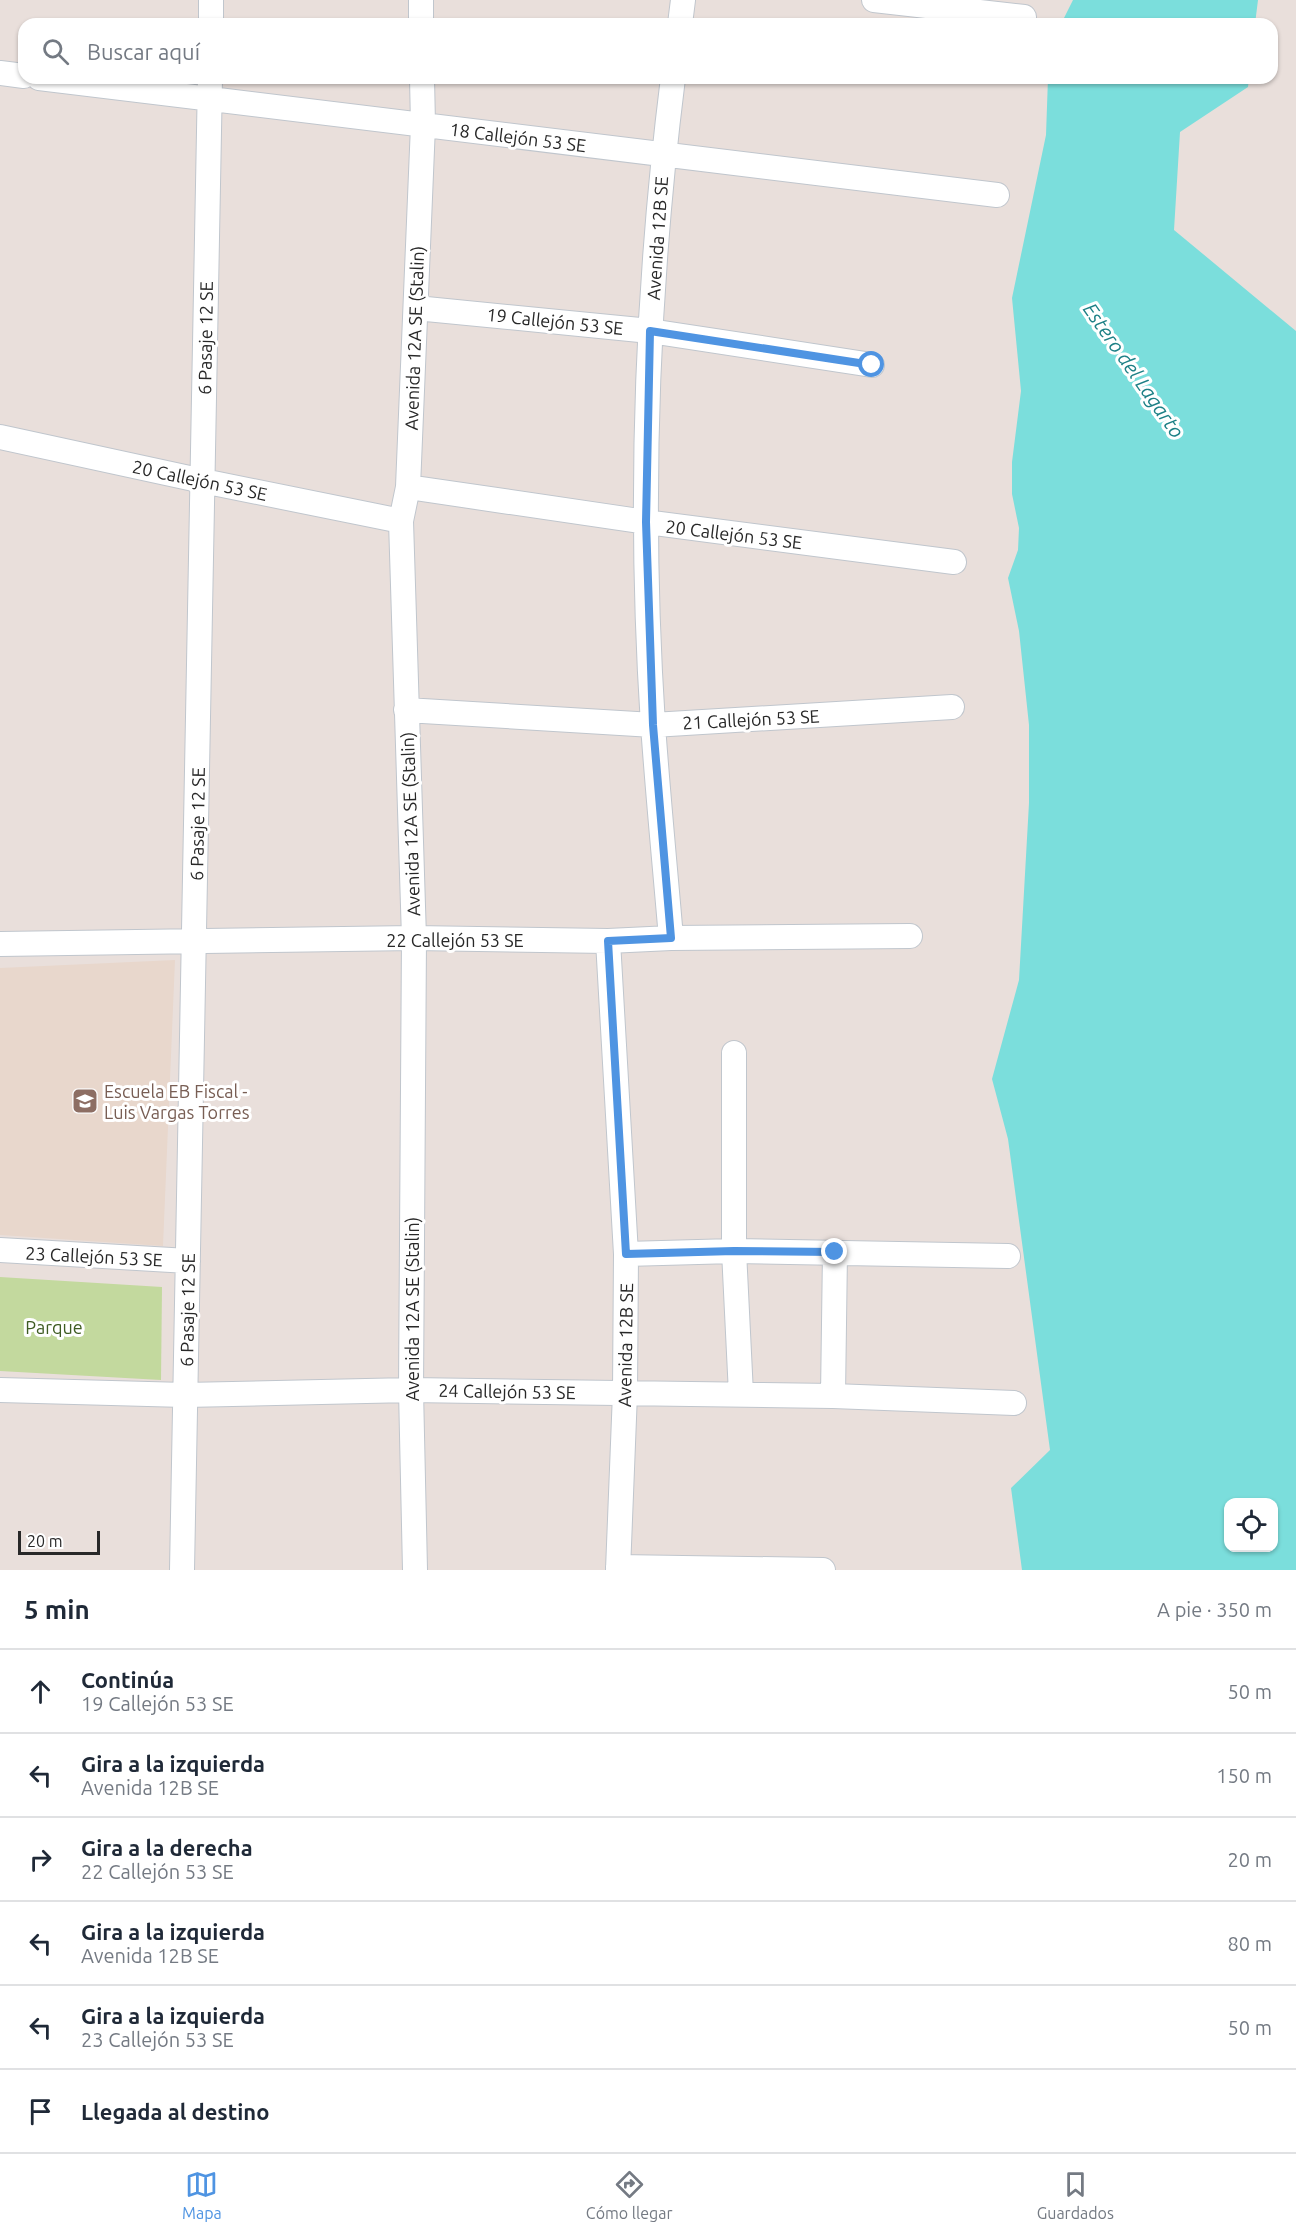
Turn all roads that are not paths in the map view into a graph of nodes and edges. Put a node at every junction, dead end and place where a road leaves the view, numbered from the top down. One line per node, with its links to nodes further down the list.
1 (211, 0): 6 (street)
2 (421, 0): 7 (street)
3 (683, 0): 8 (street)
4 (874, 0): 5 (street)
5 (1024, 17)
6 (211, 18)
7 (422, 18)
8 (681, 18)
9 (0, 73): 10 (street)
10 (18, 75)
11 (132, 84): 14 (street, 18 Callejón 53 SE)
12 (422, 84): 15 (street, Avenida 12A SE (Stalin))
13 (672, 84): 16 (street, Avenida 12B SE)
14 (209, 89): 15 (street, 18 Callejón 53 SE); 22 (street, 6 Pasaje 12 SE)
15 (423, 125): 16 (street, 18 Callejón 53 SE); 18 (street, Avenida 12A SE (Stalin))
16 (663, 154): 17 (street, 18 Callejón 53 SE); 19 (street, Avenida 12B SE)
17 (997, 195)
18 (416, 308): 19 (street, 19 Callejón 53 SE); 23 (street, Avenida 12A SE (Stalin))
19 (650, 331): 20 (street, 19 Callejón 53 SE); 25 (street, Avenida 12B SE)
20 (872, 365)
21 (0, 437): 22 (street, 20 Callejón 53 SE)
22 (203, 481): 24 (street, 20 Callejón 53 SE); 34 (street, 6 Pasaje 12 SE)
23 (408, 487): 24 (street, Avenida 12A SE (Stalin)); 25 (street, 20 Callejón 53 SE)
24 (401, 521): 28 (street, Avenida 12A SE (Stalin))
25 (646, 522): 26 (street, 20 Callejón 53 SE); 29 (street, Avenida 12B SE)
26 (954, 562)
27 (952, 707): 29 (street, 21 Callejón 53 SE)
28 (406, 710): 29 (street, 21 Callejón 53 SE); 31 (street, Avenida 12A SE (Stalin))
29 (653, 725): 32 (street, Avenida 12B SE)
30 (910, 936): 32 (street, 22 Callejón 53 SE)
31 (414, 938): 33 (street, 22 Callejón 53 SE); 34 (street, 22 Callejón 53 SE); 44 (street, Avenida 12A SE (Stalin))
32 (671, 938): 33 (street, 22 Callejón 53 SE)
33 (608, 941): 40 (street, Avenida 12B SE)
34 (194, 942): 35 (street, 22 Callejón 53 SE); 42 (street, 6 Pasaje 12 SE)
35 (0, 944)
36 (734, 1053): 38 (street)
37 (0, 1250): 42 (street, 23 Callejón 53 SE)
38 (734, 1251): 39 (street); 40 (street); 46 (street)
39 (835, 1252): 41 (street); 48 (street)
40 (626, 1254): 45 (street, Avenida 12B SE)
41 (1008, 1256)
42 (188, 1261): 47 (street, 6 Pasaje 12 SE)
43 (0, 1390): 47 (street, 24 Callejón 53 SE)
44 (411, 1390): 45 (street, 24 Callejón 53 SE); 47 (street, 24 Callejón 53 SE); 52 (street, Avenida 12A SE (Stalin))
45 (625, 1393): 46 (street, 24 Callejón 53 SE); 50 (street, Avenida 12B SE)
46 (741, 1394): 48 (street, 24 Callejón 53 SE)
47 (185, 1395): 51 (street, 6 Pasaje 12 SE)
48 (833, 1396): 49 (street, 24 Callejón 53 SE)
49 (1014, 1403)
50 (618, 1568): 53 (street)
51 (182, 1570)
52 (415, 1570)
53 (823, 1570)

